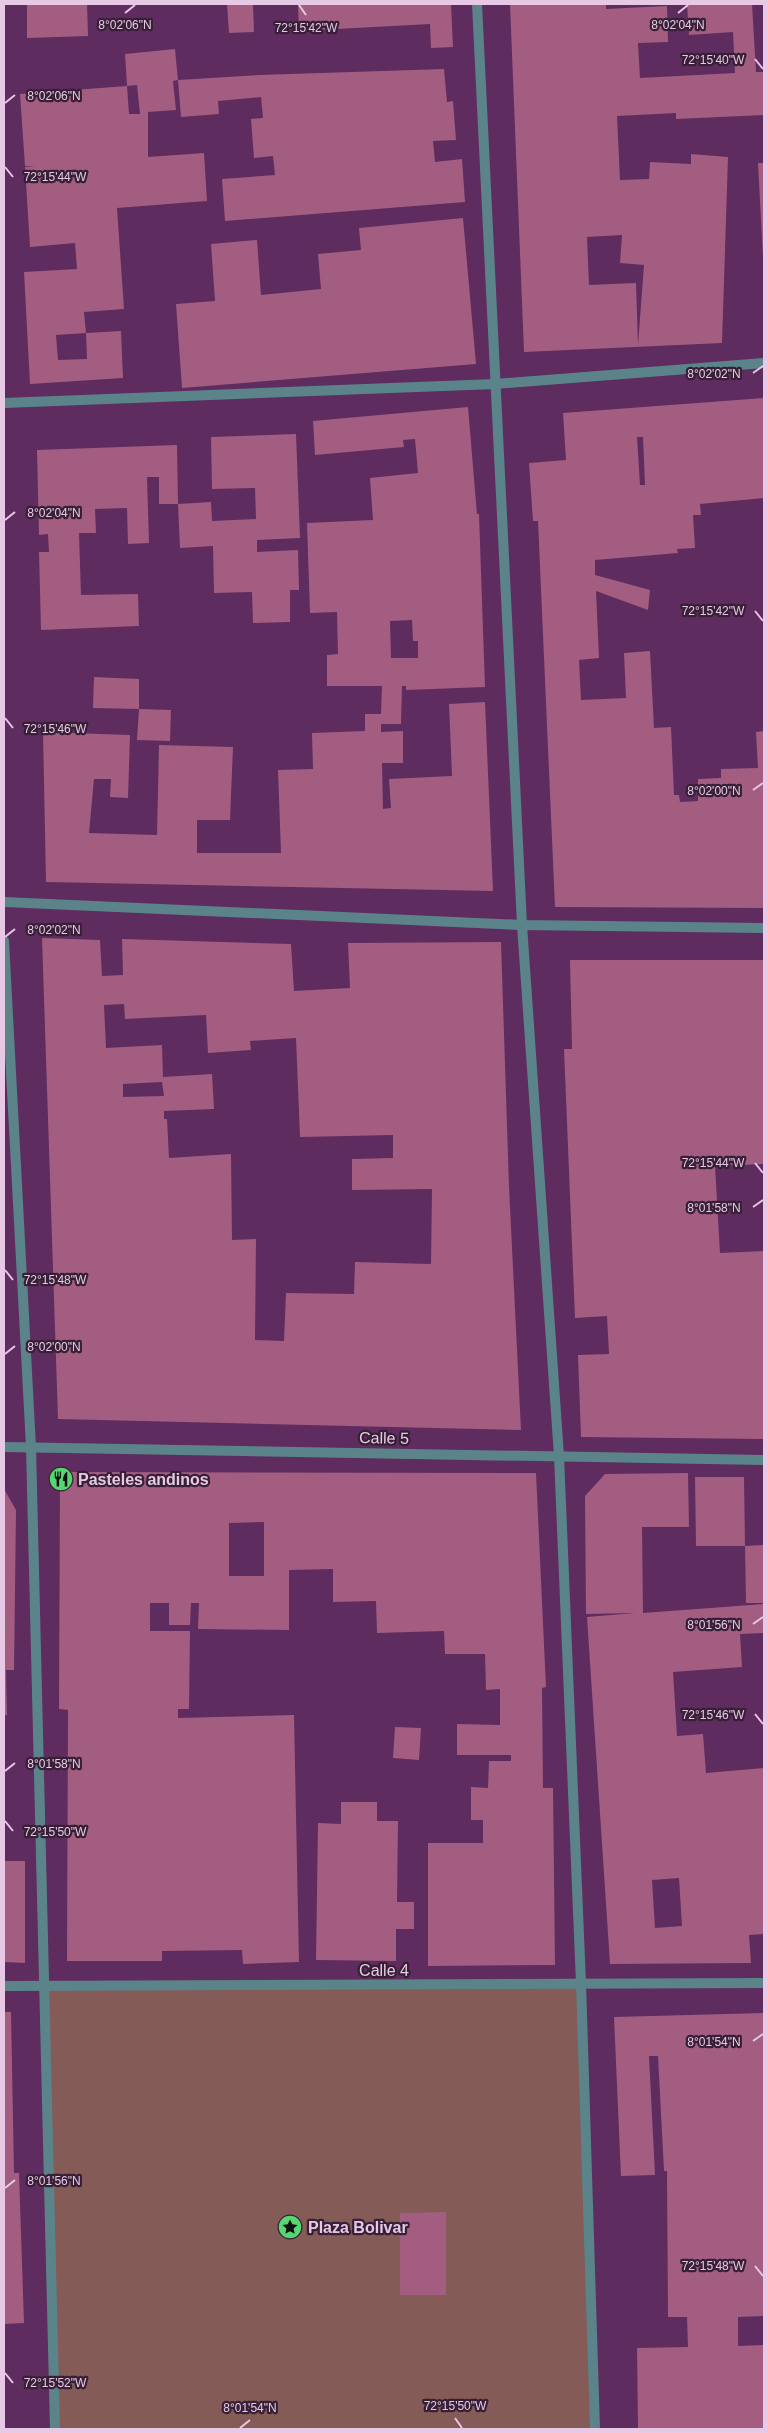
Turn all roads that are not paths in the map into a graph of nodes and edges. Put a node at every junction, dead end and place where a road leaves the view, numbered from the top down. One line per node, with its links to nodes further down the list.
1 (477, 4): 3 (street)
2 (764, 363): 3 (street)
3 (495, 384): 4 (street); 6 (street)
4 (4, 403)
5 (4, 902): 6 (street)
6 (522, 925): 7 (street); 11 (street)
7 (764, 928)
8 (4, 941): 10 (street)
9 (4, 1447): 10 (street, Calle 5)
10 (31, 1447): 11 (street, Calle 5); 16 (street)
11 (559, 1456): 12 (street, Calle 5); 13 (street)
12 (764, 1460)
13 (581, 1983): 14 (street, Calle 4); 16 (street, Calle 4); 18 (street)
14 (764, 1983)
15 (4, 1986): 16 (street, Calle 4)
16 (45, 1987): 17 (street)
17 (55, 2429)
18 (595, 2429)

